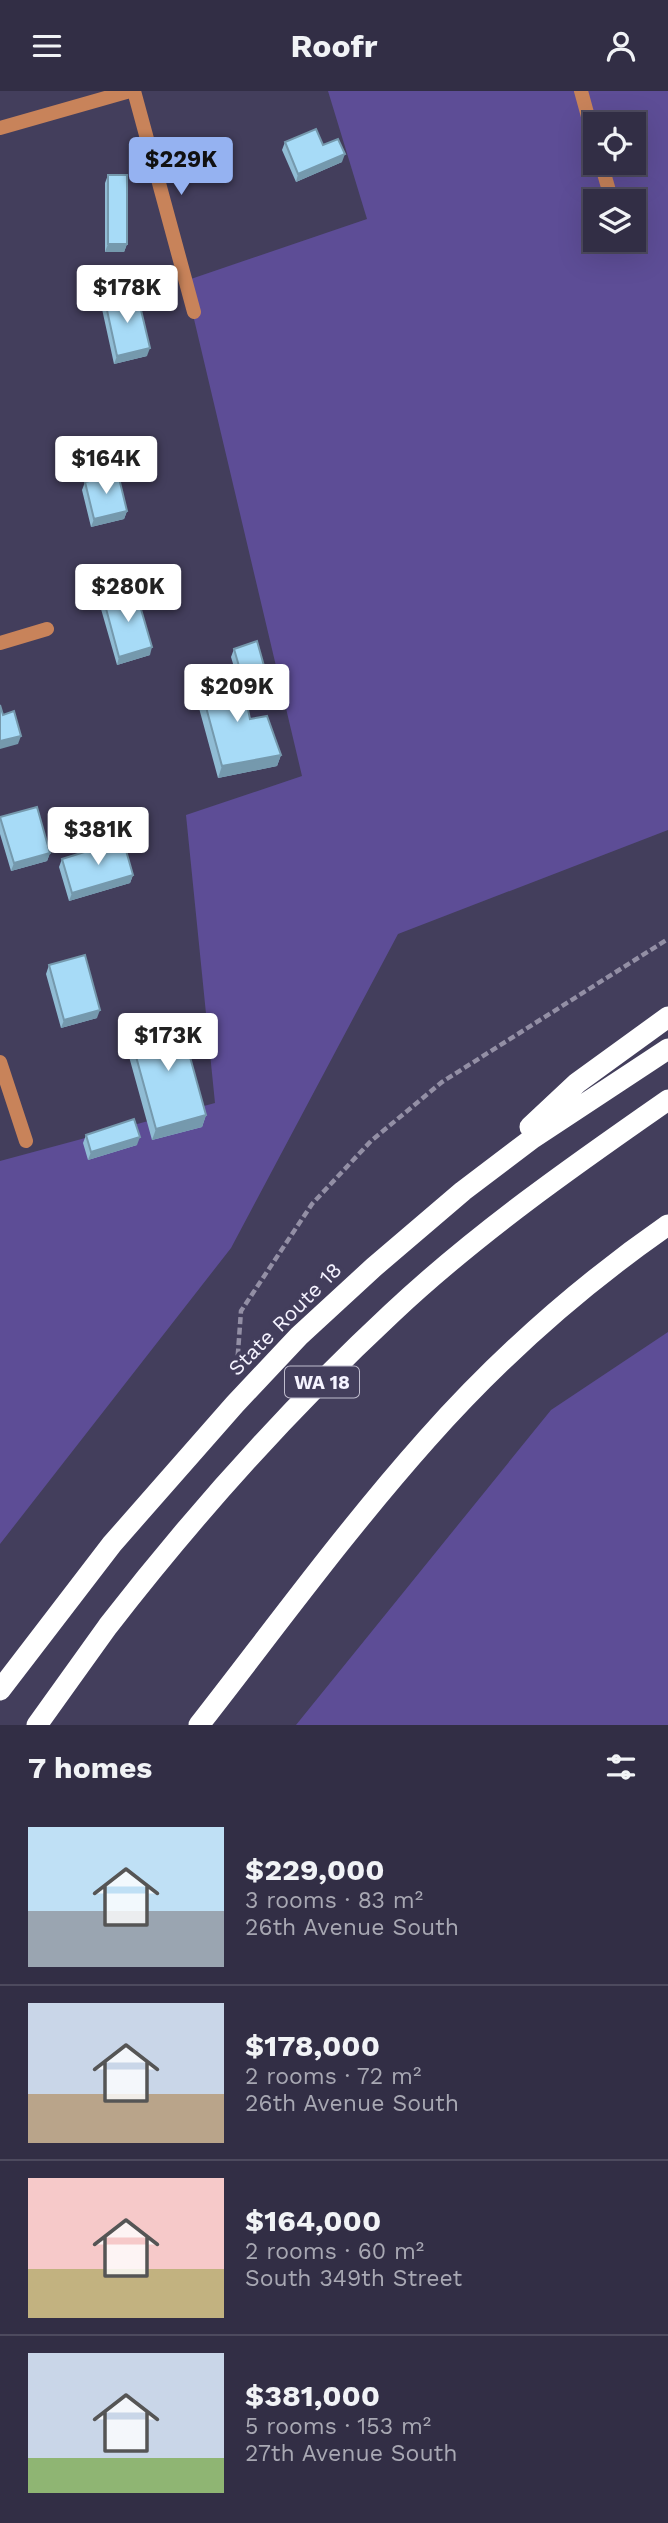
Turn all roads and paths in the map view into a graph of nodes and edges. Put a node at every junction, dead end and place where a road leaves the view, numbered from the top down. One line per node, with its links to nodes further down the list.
1 (132, 91): 4 (street); 5 (street)
2 (581, 91): 3 (street)
3 (587, 112)
4 (0, 128)
5 (194, 312)
6 (47, 629): 7 (street)
7 (0, 643)
8 (668, 939): 16 (path)
9 (668, 1017): 14 (highway)
10 (668, 1049): 14 (highway, State Route 18 / WA 18)
11 (0, 1062): 13 (street)
12 (668, 1101): 18 (highway, WA 18)
13 (26, 1141)
14 (463, 1191): 16 (highway, State Route 18 / WA 18)
15 (668, 1225): 19 (highway)
16 (235, 1404): 17 (highway, State Route 18 / WA 18)
17 (1, 1689)
18 (37, 1725)
19 (200, 1725)

